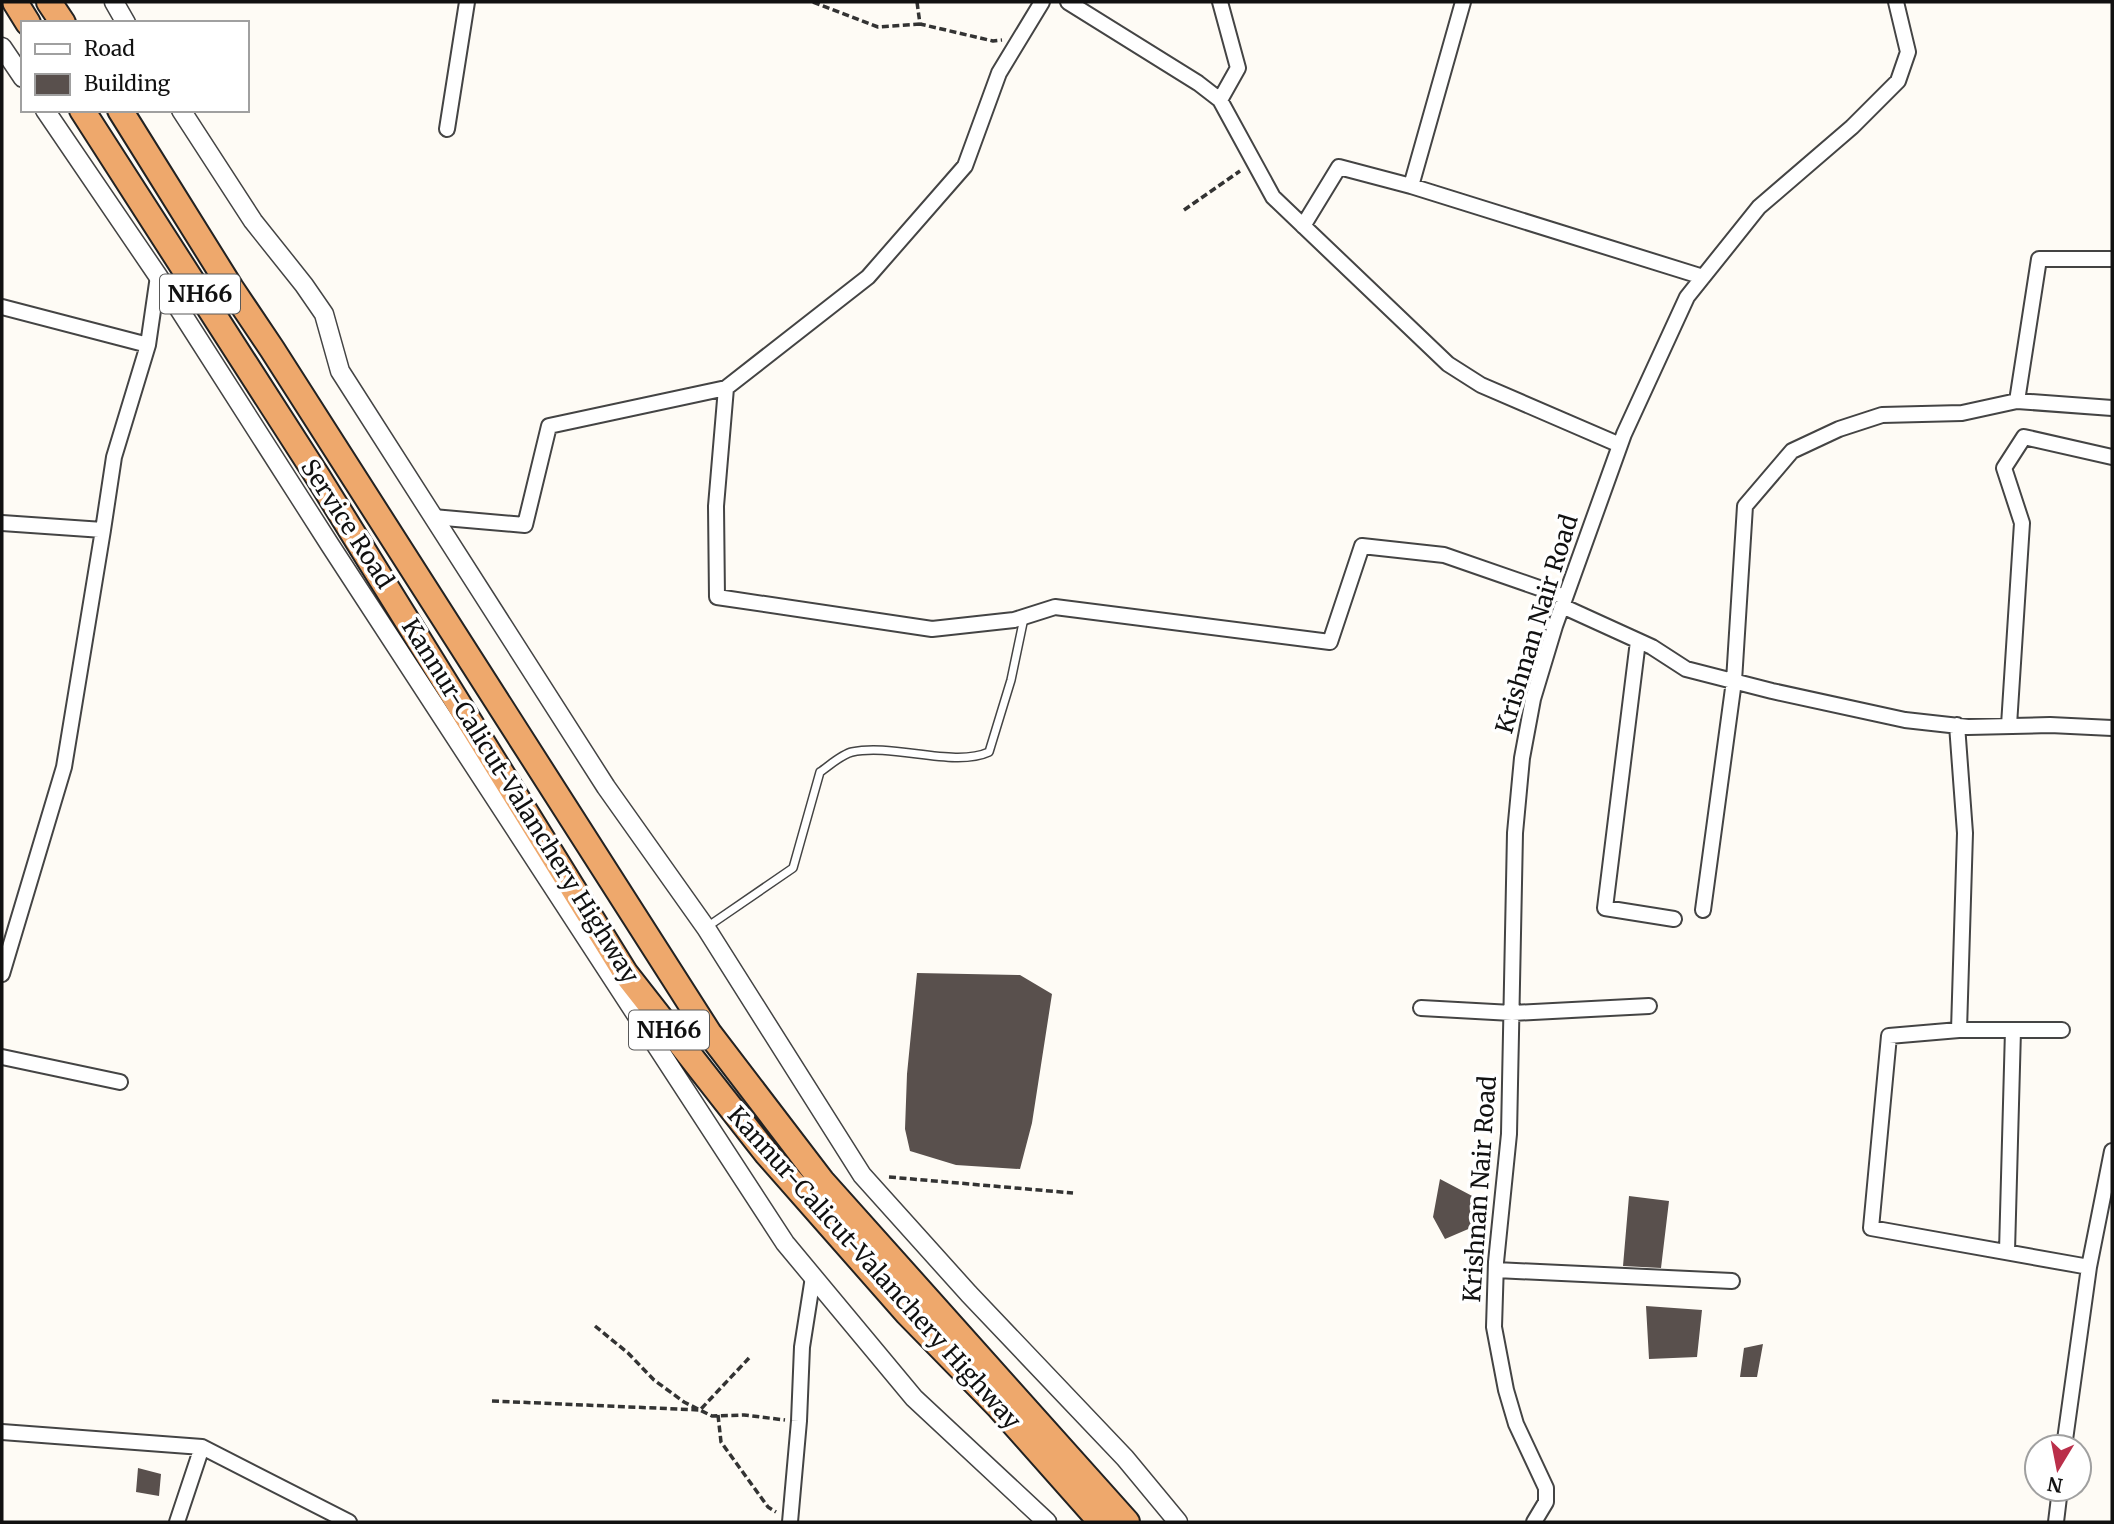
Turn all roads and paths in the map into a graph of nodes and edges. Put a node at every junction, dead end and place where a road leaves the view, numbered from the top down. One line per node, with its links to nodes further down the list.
1 (15, 2): 12 (highway)
2 (49, 2): 13 (highway)
3 (114, 2): 14 (street)
4 (467, 2): 24 (street)
5 (813, 2): 15 (path)
6 (917, 2): 15 (path)
7 (1042, 2): 34 (street)
8 (1068, 2): 19 (street)
9 (1220, 2): 19 (street)
10 (1463, 2): 26 (street)
11 (1896, 2): 31 (street, Krishnan Nair Road)
12 (27, 21)
13 (62, 21)
14 (125, 21)
15 (920, 24): 16 (path)
16 (1006, 39)
17 (2, 47): 18 (street)
18 (21, 75)
19 (1220, 100): 25 (street)
20 (46, 112): 30 (street, Service Road)
21 (83, 112): 83 (highway, Kannur-Calicut-Valanchery Highway / NH66)
22 (121, 112): 84 (highway, NH66)
23 (182, 112): 39 (street)
24 (447, 130)
25 (1253, 162): 27 (path); 28 (street)
26 (1412, 186): 28 (street); 31 (street)
27 (1184, 210)
28 (1303, 226): 37 (street)
29 (2112, 259): 35 (street)
30 (158, 276): 33 (street); 67 (street, Service Road)
31 (1703, 277): 37 (street, Krishnan Nair Road)
32 (2, 307): 33 (street)
33 (148, 345): 41 (street)
34 (726, 388): 39 (street); 43 (street)
35 (2017, 401): 36 (street); 45 (street)
36 (2112, 408)
37 (1619, 445): 42 (street, Krishnan Nair Road)
38 (2112, 457): 47 (street)
39 (433, 517): 51 (street)
40 (2, 523): 41 (street)
41 (103, 530): 52 (street)
42 (1564, 602): 43 (street); 44 (street); 55 (street, Krishnan Nair Road)
43 (1024, 617): 51 (lane)
44 (1638, 641): 45 (street); 50 (street)
45 (1734, 681): 46 (street); 49 (street)
46 (1957, 725): 47 (street); 56 (street)
47 (2009, 725): 48 (street)
48 (2112, 728)
49 (1703, 910)
50 (1675, 919)
51 (706, 928): 62 (street)
52 (2, 974)
53 (1649, 1006): 55 (street)
54 (1421, 1008): 55 (street)
55 (1512, 1013): 66 (street, Krishnan Nair Road)
56 (1959, 1030): 57 (street); 64 (street)
57 (2013, 1030): 58 (street); 64 (street)
58 (2062, 1030)
59 (2, 1057): 60 (street)
60 (120, 1082)
61 (2112, 1151): 65 (street)
62 (862, 1175): 63 (path); 85 (street)
63 (1073, 1193)
64 (2007, 1251): 65 (street)
65 (2089, 1267): 76 (street)
66 (1496, 1270): 68 (street); 86 (street, Krishnan Nair Road)
67 (813, 1277): 74 (street); 82 (street, Service Road)
68 (1732, 1281)
69 (595, 1326): 72 (path)
70 (749, 1359): 72 (path)
71 (492, 1401): 72 (path)
72 (700, 1410): 73 (path)
73 (718, 1415): 74 (path); 81 (path)
74 (799, 1421): 81 (street)
75 (2, 1432): 77 (street)
76 (2066, 1433)
77 (202, 1447): 79 (street); 80 (street)
78 (2058, 1503): 87 (street)
79 (177, 1522)
80 (349, 1522)
81 (790, 1522)
82 (1047, 1522)
83 (1101, 1522)
84 (1127, 1522)
85 (1178, 1522)
86 (1534, 1522)
87 (2056, 1522)

